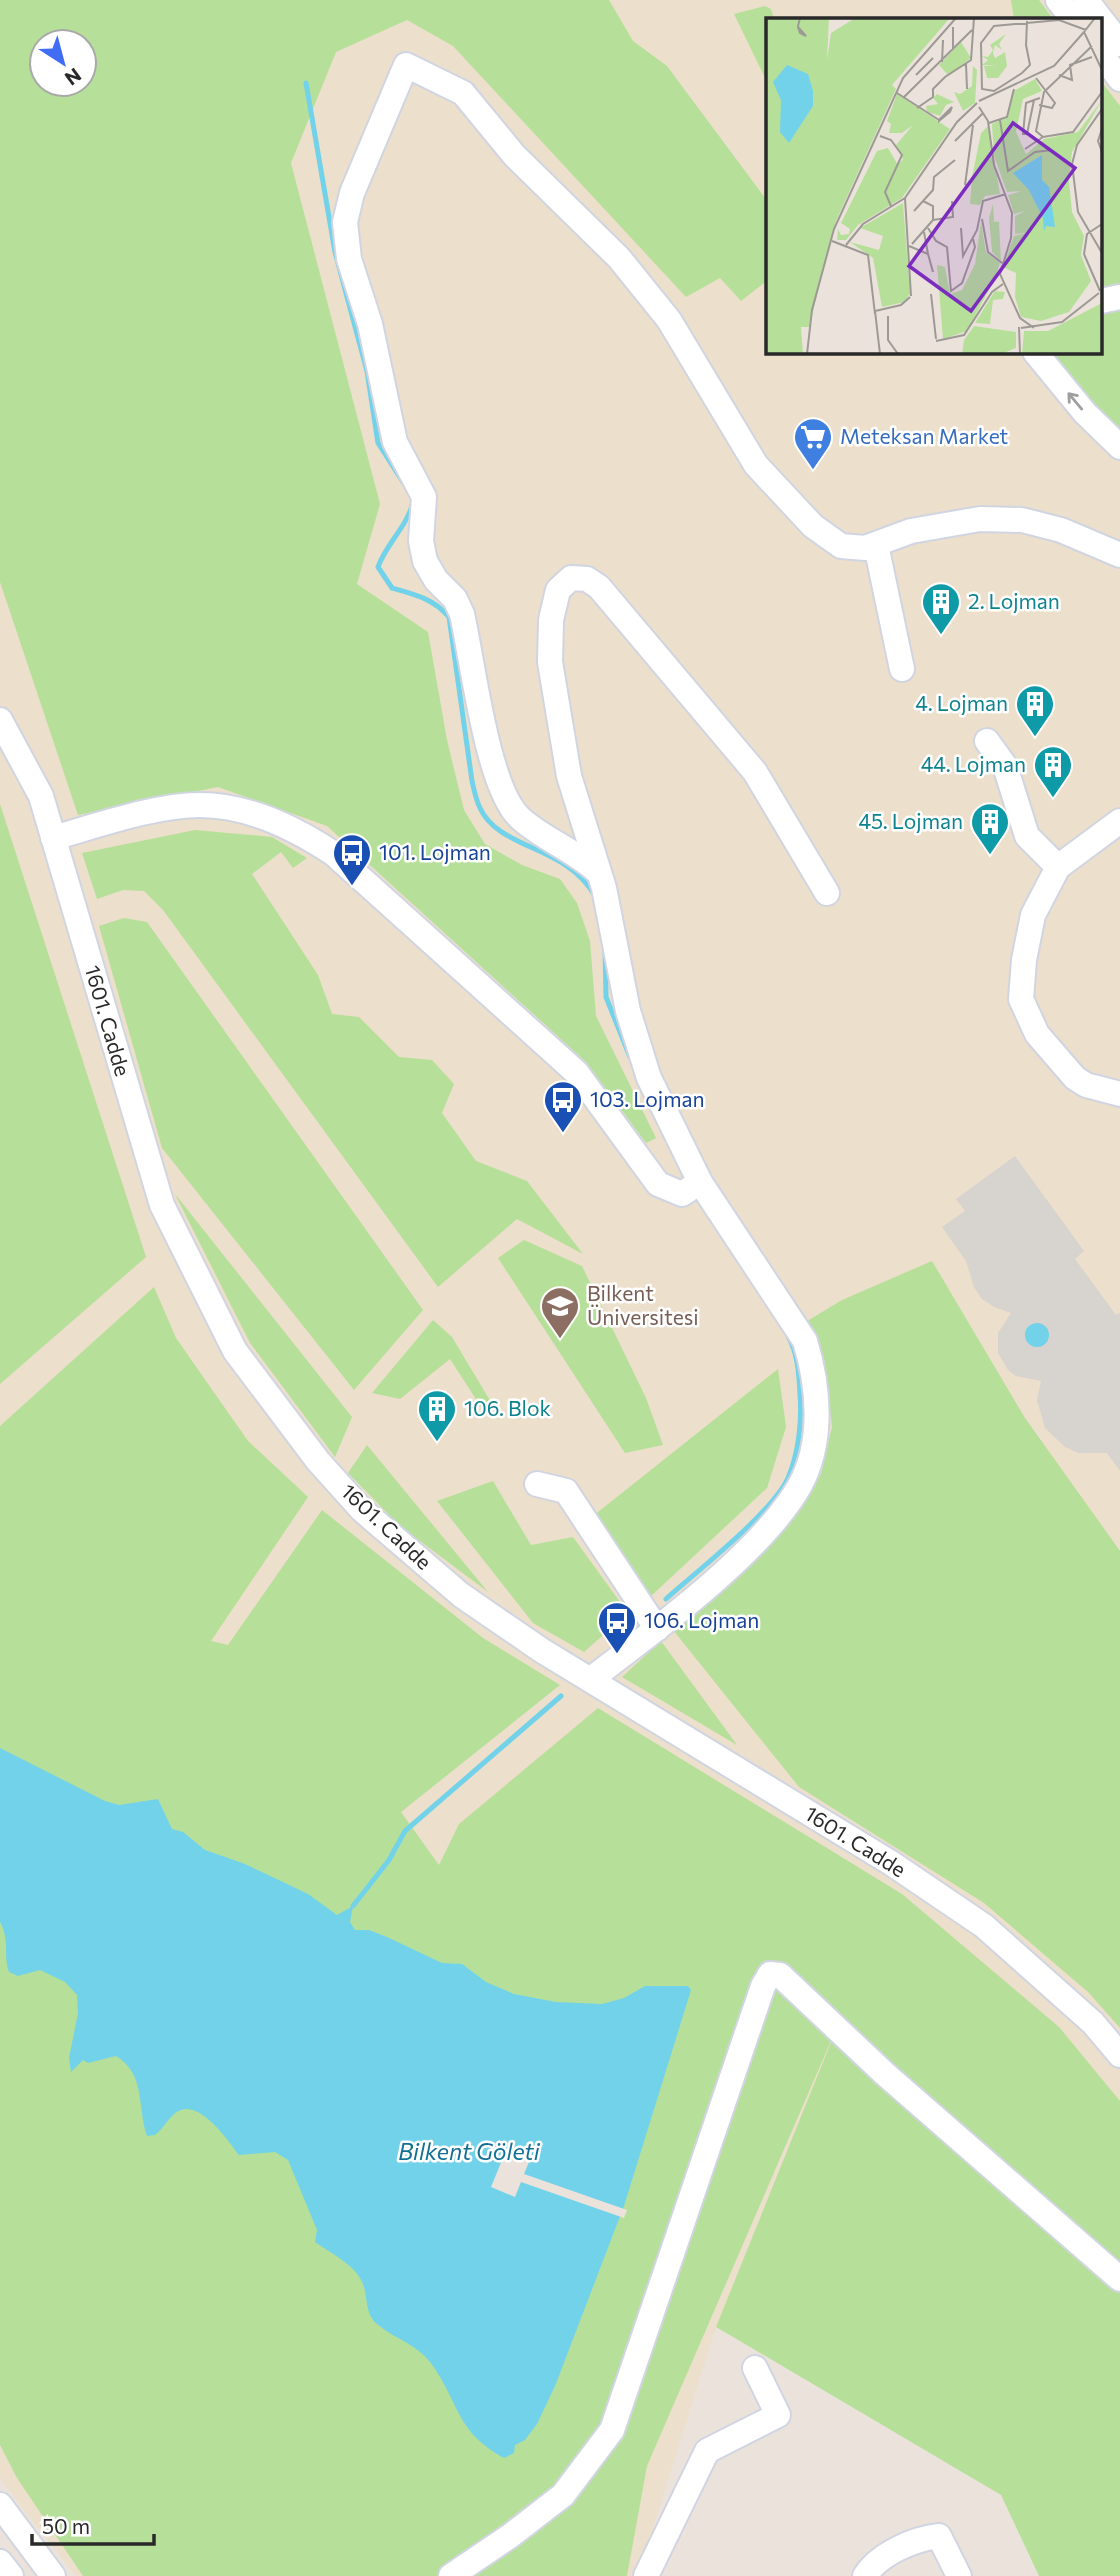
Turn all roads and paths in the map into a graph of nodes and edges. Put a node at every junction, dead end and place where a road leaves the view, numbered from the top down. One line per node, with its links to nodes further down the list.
1 (1058, 0): 3 (street)
2 (1086, 0): 4 (street)
3 (1072, 18)
4 (1100, 18)
5 (1102, 21): 6 (street)
6 (1120, 44)
7 (1102, 55): 8 (street)
8 (1120, 79)
9 (1120, 297): 10 (street)
10 (1102, 301)
11 (1037, 354): 12 (street, one-way to 11)
12 (1120, 447)
13 (876, 544): 14 (street); 15 (street); 21 (street)
14 (1120, 555)
15 (902, 668)
16 (0, 720): 19 (street, 1601. Cadde)
17 (987, 741): 20 (street)
18 (1120, 821): 20 (street)
19 (53, 838): 24 (street); 27 (street, 1601. Cadde)
20 (1058, 867): 23 (street)
21 (599, 873): 22 (street); 24 (street)
22 (827, 893)
23 (1120, 1094)
24 (693, 1187): 26 (street)
25 (537, 1484): 26 (street)
26 (657, 1629): 27 (street)
27 (592, 1678): 28 (street, 1601. Cadde)
28 (1120, 2055)
29 (1120, 2279): 35 (street)
30 (755, 2368): 36 (street)
31 (1, 2508): 34 (street)
32 (0, 2562): 33 (street)
33 (11, 2576)
34 (53, 2576)
35 (452, 2576)
36 (646, 2576)
37 (865, 2576): 38 (street)
38 (959, 2576)

